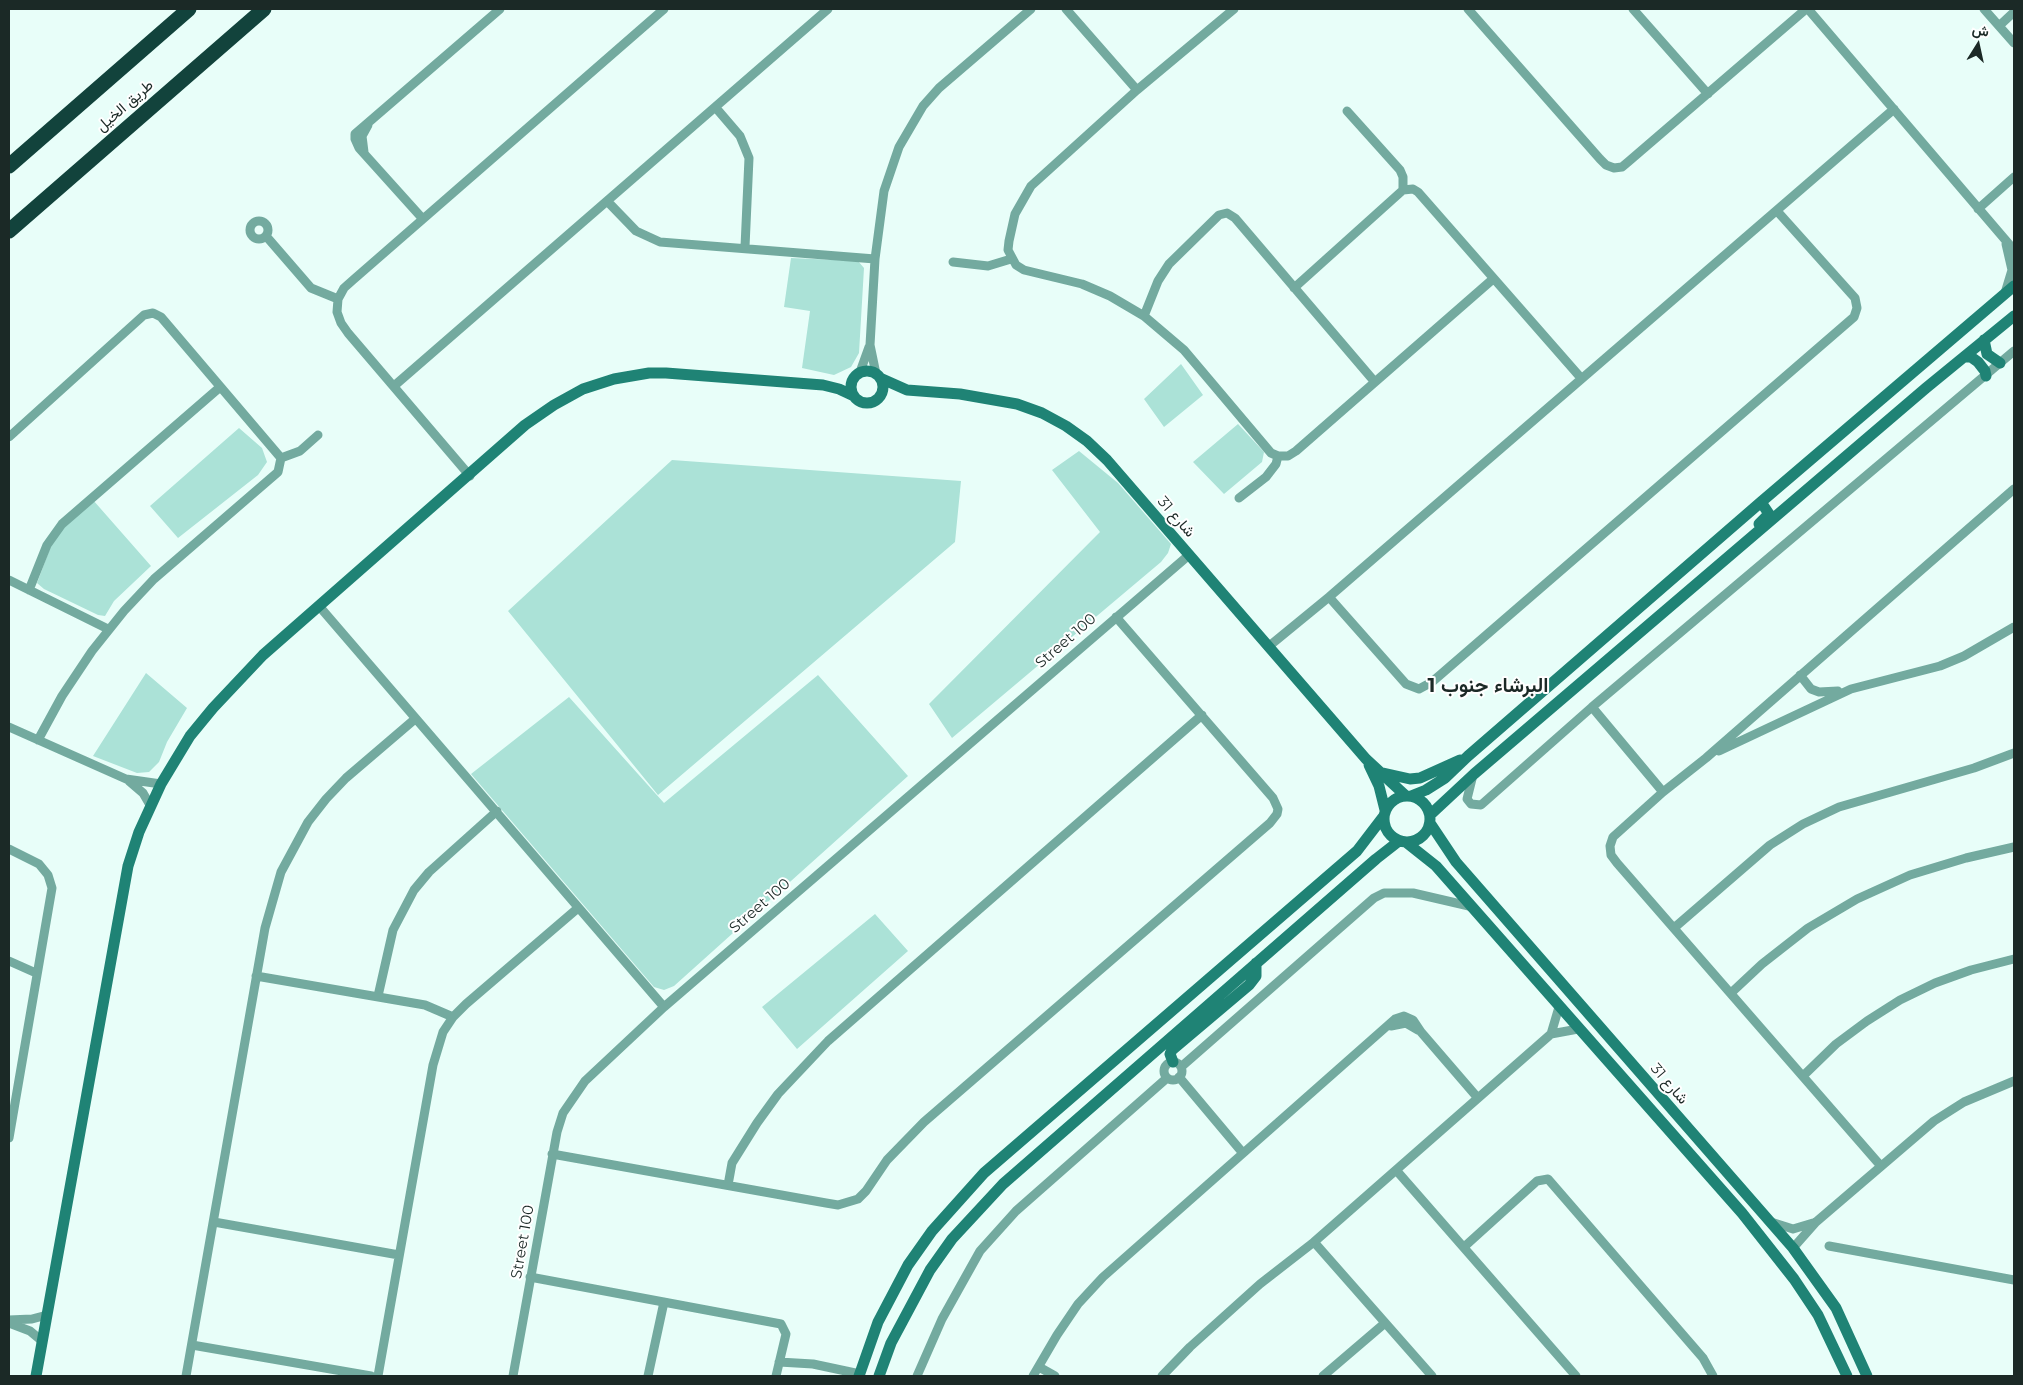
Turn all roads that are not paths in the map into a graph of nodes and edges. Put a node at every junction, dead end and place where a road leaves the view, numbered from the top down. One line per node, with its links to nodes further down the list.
1 (189, 9): 21 (highway, طريق الخيل)
2 (264, 9): 28 (highway, طريق الخيل)
3 (500, 9): 27 (street)
4 (664, 9): 27 (street)
5 (828, 9): 18 (street)
6 (1031, 9): 34 (street)
7 (1066, 9): 16 (street)
8 (1234, 9): 16 (street)
9 (1468, 9): 17 (street)
10 (1633, 9): 17 (street)
11 (1807, 9): 17 (street); 19 (street)
12 (1984, 9): 14 (street)
13 (2014, 12): 14 (street)
14 (1999, 26): 15 (street)
15 (2014, 43)
16 (1137, 90): 35 (street)
17 (1708, 94)
18 (716, 108): 24 (street); 32 (street)
19 (1894, 109): 25 (street); 26 (street)
20 (1347, 111): 23 (street)
21 (9, 166)
22 (2014, 177): 25 (street)
23 (1403, 190): 37 (street); 39 (street)
24 (608, 202): 32 (street); 55 (street)
25 (1978, 209): 30 (street)
26 (1777, 211): 52 (street); 72 (street)
27 (422, 218): 41 (street)
28 (9, 230)
29 (266, 236): 41 (street)
30 (2003, 237): 31 (street); 33 (street); 40 (street)
31 (2014, 244)
32 (745, 247): 34 (street)
33 (2014, 250)
34 (876, 259): 45 (street)
35 (1011, 259): 36 (street); 42 (street)
36 (953, 262)
37 (1493, 279): 52 (street); 53 (street)
38 (2014, 286): 40 (street)
39 (1294, 288): 42 (street); 53 (street)
40 (2004, 296): 67 (street)
41 (338, 300): 55 (street)
42 (1144, 316): 62 (street)
43 (2014, 316): 44 (street)
44 (1984, 340): 47 (street); 48 (street)
45 (870, 345): 49 (street); 50 (street)
46 (2014, 351): 48 (street)
47 (1964, 357): 51 (street); 69 (street)
48 (2000, 363): 51 (street)
49 (858, 374): 50 (street); 54 (street); 58 (street)
50 (878, 376): 57 (street, شارع 31); 59 (street)
51 (1986, 376): 80 (street)
52 (1581, 378): 72 (street)
53 (1374, 381): 62 (street)
54 (823, 385): 58 (street); 64 (street)
55 (394, 386): 64 (street)
56 (219, 388): 61 (street); 63 (street); 71 (street)
57 (907, 390): 59 (street, شارع 31); 68 (street, شارع 31)
58 (854, 396): 59 (street)
59 (879, 399)
60 (318, 435): 63 (street)
61 (9, 436)
62 (1278, 456): 66 (street)
63 (281, 458): 76 (street)
64 (470, 476): 73 (street)
65 (2014, 489): 78 (street)
66 (1239, 498)
67 (1761, 502): 69 (street); 86 (street)
68 (1189, 555): 74 (street, Street 100); 77 (street, شارع 31)
69 (1726, 560): 90 (street)
70 (9, 580): 71 (street)
71 (29, 590): 76 (street)
72 (1329, 597): 77 (street)
73 (319, 606): 82 (street); 92 (street)
74 (1116, 617): 81 (street); 112 (street, Street 100)
75 (2014, 627): 79 (street)
76 (108, 629): 84 (street)
77 (1268, 647): 88 (street, شارع 31)
78 (1800, 675): 79 (street); 87 (street)
79 (1851, 689): 87 (street)
80 (1592, 707): 90 (street); 93 (street)
81 (1202, 716): 129 (street); 129 (street)
82 (415, 720): 96 (street); 109 (street)
83 (9, 727): 84 (street)
84 (38, 740): 91 (street)
85 (2014, 754): 104 (street)
86 (1468, 756): 89 (street); 94 (street)
87 (1706, 758): 93 (street)
88 (1366, 759): 89 (street, شارع 31); 97 (street, شارع 31)
89 (1382, 773): 94 (street, شارع 31)
90 (1474, 774): 98 (street)
91 (126, 779): 92 (street); 95 (street)
92 (161, 784): 95 (street)
93 (1664, 792): 104 (street)
94 (1408, 796): 97 (street); 98 (street)
95 (150, 805): 142 (street)
96 (497, 811): 103 (street); 111 (street)
97 (1384, 813): 99 (street); 149 (street)
98 (1430, 819): 99 (street); 131 (street, شارع 31)
99 (1403, 842): 102 (street); 107 (street)
100 (2014, 847): 110 (street)
101 (9, 850): 108 (street)
102 (1469, 906): 113 (street); 117 (street)
103 (578, 908): 112 (street); 114 (street)
104 (1674, 928): 110 (street)
105 (2014, 959): 118 (street)
106 (9, 961): 108 (street)
107 (1256, 963): 117 (street); 157 (street)
108 (36, 973): 123 (street)
109 (256, 976): 111 (street); 132 (street)
110 (1731, 993): 118 (street)
111 (378, 996): 114 (street)
112 (664, 1007): 126 (street, Street 100)
113 (1559, 1008): 115 (street); 116 (street)
114 (452, 1017): 138 (street)
115 (1578, 1029): 116 (street); 130 (street)
116 (1551, 1034): 122 (street)
117 (1177, 1065): 119 (street); 120 (street)
118 (1803, 1076): 127 (street)
119 (1180, 1077): 120 (street); 125 (street)
120 (1166, 1078): 158 (street)
121 (2014, 1082): 127 (street)
122 (1477, 1097): 125 (street); 128 (street)
123 (12, 1101): 124 (street)
124 (9, 1138)
125 (1242, 1152): 148 (street)
126 (552, 1154): 129 (street); 139 (street, Street 100)
127 (1880, 1165): 133 (street)
128 (1396, 1170): 134 (street); 135 (street)
129 (728, 1185)
130 (1742, 1214): 137 (street); 166 (street)
131 (1768, 1220): 133 (street); 137 (street, شارع 31)
132 (214, 1222): 138 (street); 146 (street)
133 (1816, 1222): 137 (street)
134 (1314, 1242): 144 (street); 161 (street)
135 (1464, 1246): 164 (street); 165 (street)
136 (1829, 1246): 140 (street)
137 (1793, 1248): 167 (street, شارع 31)
138 (400, 1255): 153 (street)
139 (530, 1277): 141 (street); 154 (street, Street 100)
140 (2014, 1280)
141 (664, 1302): 147 (street); 155 (street)
142 (47, 1315): 143 (street); 145 (street)
143 (9, 1321): 145 (street)
144 (1385, 1323): 162 (street); 163 (street)
145 (42, 1341): 150 (street)
146 (192, 1345): 151 (street); 152 (street)
147 (779, 1362): 149 (street); 156 (street)
148 (1039, 1367): 159 (street); 160 (street)
149 (859, 1375)
150 (36, 1376)
151 (186, 1376)
152 (371, 1376)
153 (378, 1376)
154 (513, 1376)
155 (648, 1376)
156 (776, 1376)
157 (878, 1376)
158 (917, 1376)
159 (1033, 1376)
160 (1054, 1376)
161 (1162, 1376)
162 (1323, 1376)
163 (1432, 1376)
164 (1576, 1376)
165 (1713, 1376)
166 (1847, 1376)
167 (1867, 1376)

